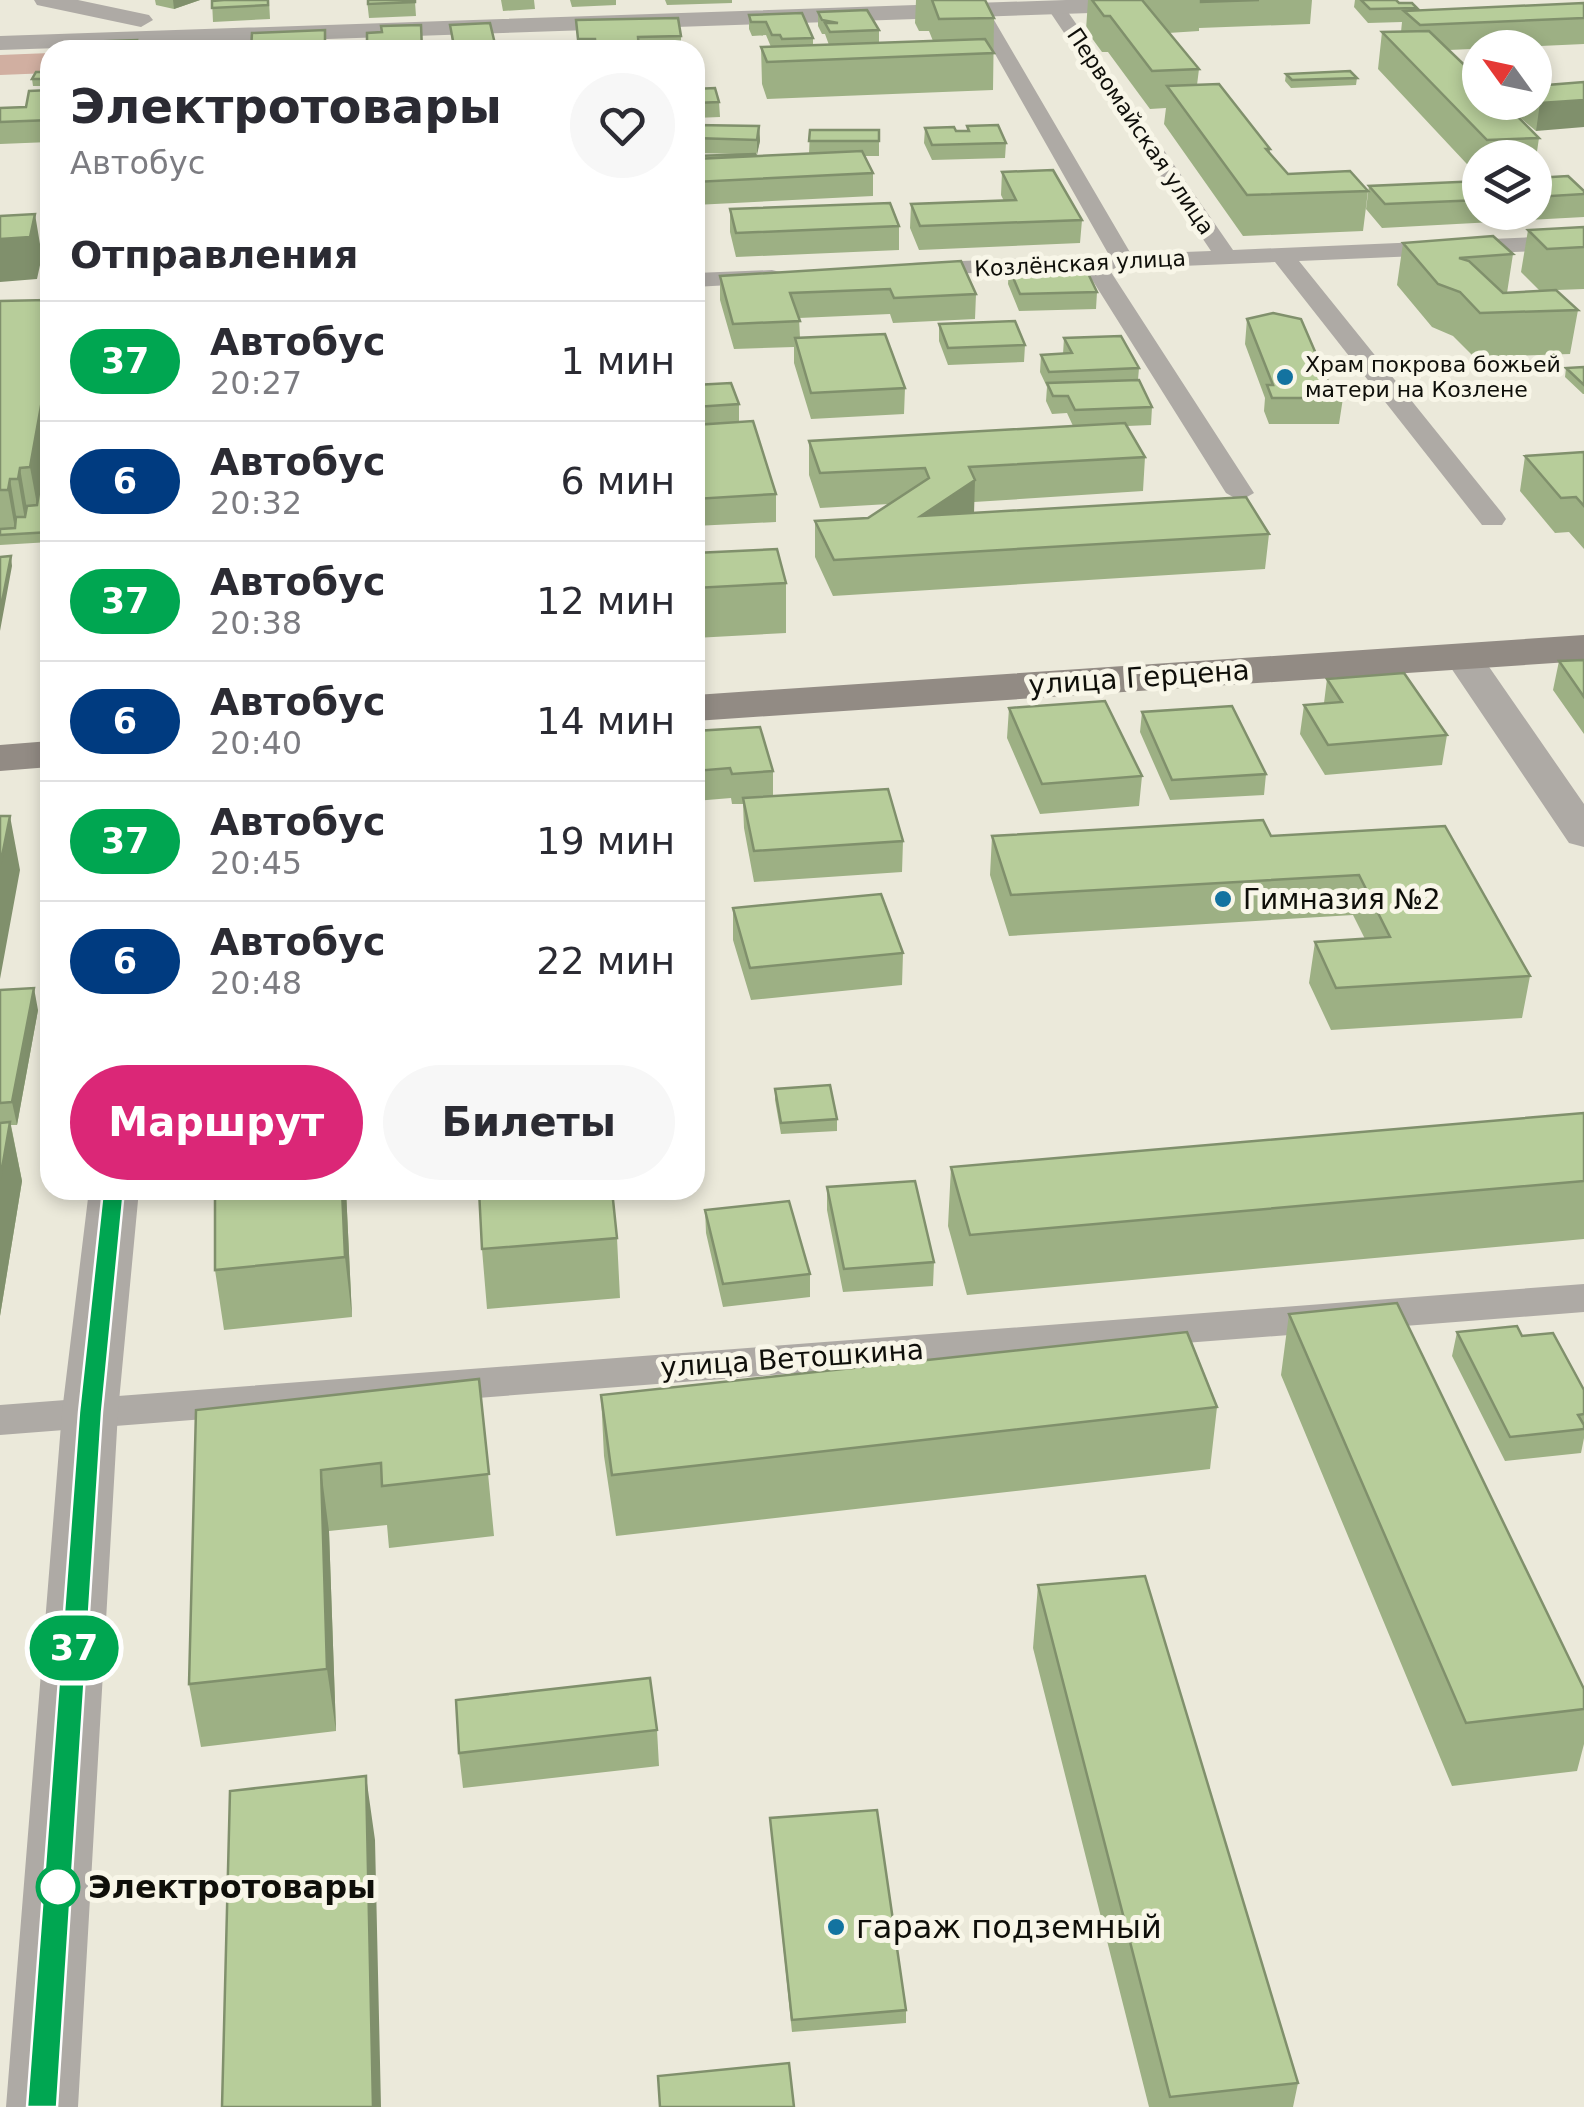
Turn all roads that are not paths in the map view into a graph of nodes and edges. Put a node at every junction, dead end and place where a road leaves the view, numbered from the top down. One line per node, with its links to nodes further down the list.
1 (45, 0): 5 (street)
2 (1269, 0): 3 (street)
3 (1055, 6): 4 (street); 13 (street, Первомайская улица)
4 (978, 8): 8 (street); 14 (street)
5 (102, 12): 6 (street); 7 (street)
6 (60, 40)
7 (205, 40)
8 (257, 40)
9 (40, 42): 10 (street)
10 (0, 43)
11 (1584, 242): 12 (street, Козлёнская улица)
12 (1282, 255): 13 (street, Козлёнская улица); 22 (street)
13 (1226, 256): 14 (street, Козлёнская улица)
14 (1124, 261): 15 (street, Козлёнская улица)
15 (1093, 262): 16 (street, Козлёнская улица); 21 (street)
16 (897, 271)
17 (802, 276): 18 (street)
18 (705, 280)
19 (40, 310): 20 (street)
20 (0, 312)
21 (1240, 494)
22 (1492, 519)
23 (1584, 648): 24 (main road, улица Герцена)
24 (1462, 656): 25 (main road, улица Герцена); 28 (street)
25 (705, 707)
26 (40, 755): 27 (main road)
27 (0, 758)
28 (1584, 834)
29 (113, 1200): 31 (street)
30 (1584, 1298): 31 (street, улица Ветошкина)
31 (90, 1412): 32 (street, улица Ветошкина); 33 (street)
32 (0, 1420)
33 (42, 2107)

